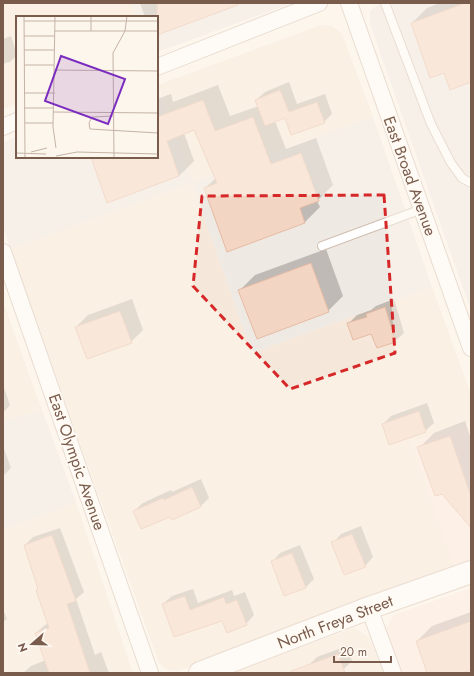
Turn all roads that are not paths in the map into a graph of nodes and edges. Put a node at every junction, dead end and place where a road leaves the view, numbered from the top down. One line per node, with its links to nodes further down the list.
1 (319, 3): 4 (street)
2 (349, 3): 8 (street, East Broad Avenue)
3 (385, 3): 7 (lane)
4 (158, 67)
5 (16, 121): 6 (street)
6 (3, 127)
7 (471, 183)
8 (422, 209): 9 (lane); 11 (street, East Broad Avenue)
9 (322, 246)
10 (3, 252): 14 (street, East Olympic Avenue)
11 (471, 348)
12 (471, 572): 13 (street, North Freya Street)
13 (369, 608): 15 (street, North Freya Street); 16 (street)
14 (150, 673)
15 (200, 673)
16 (393, 673)

